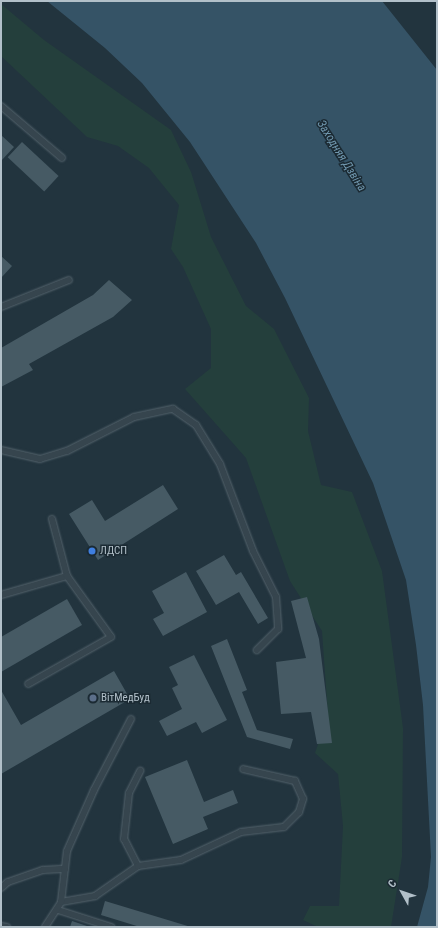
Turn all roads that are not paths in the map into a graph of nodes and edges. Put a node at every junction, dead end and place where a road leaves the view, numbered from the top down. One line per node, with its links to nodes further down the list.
1 (1, 106): 2 (lane)
2 (62, 158)
3 (70, 280): 4 (lane)
4 (1, 307)
5 (1, 450): 9 (lane)
6 (52, 519): 7 (lane)
7 (67, 576): 8 (lane); 10 (lane)
8 (1, 595)
9 (257, 650)
10 (28, 684)
11 (131, 719): 15 (lane)
12 (243, 769): 14 (lane)
13 (140, 771): 14 (lane)
14 (138, 866): 17 (lane)
15 (65, 869): 16 (lane); 17 (lane)
16 (1, 888)
17 (61, 902): 18 (lane)
18 (58, 910): 21 (lane); 22 (lane)
19 (1, 926): 20 (lane)
20 (7, 927)
21 (45, 927)
22 (111, 927)

